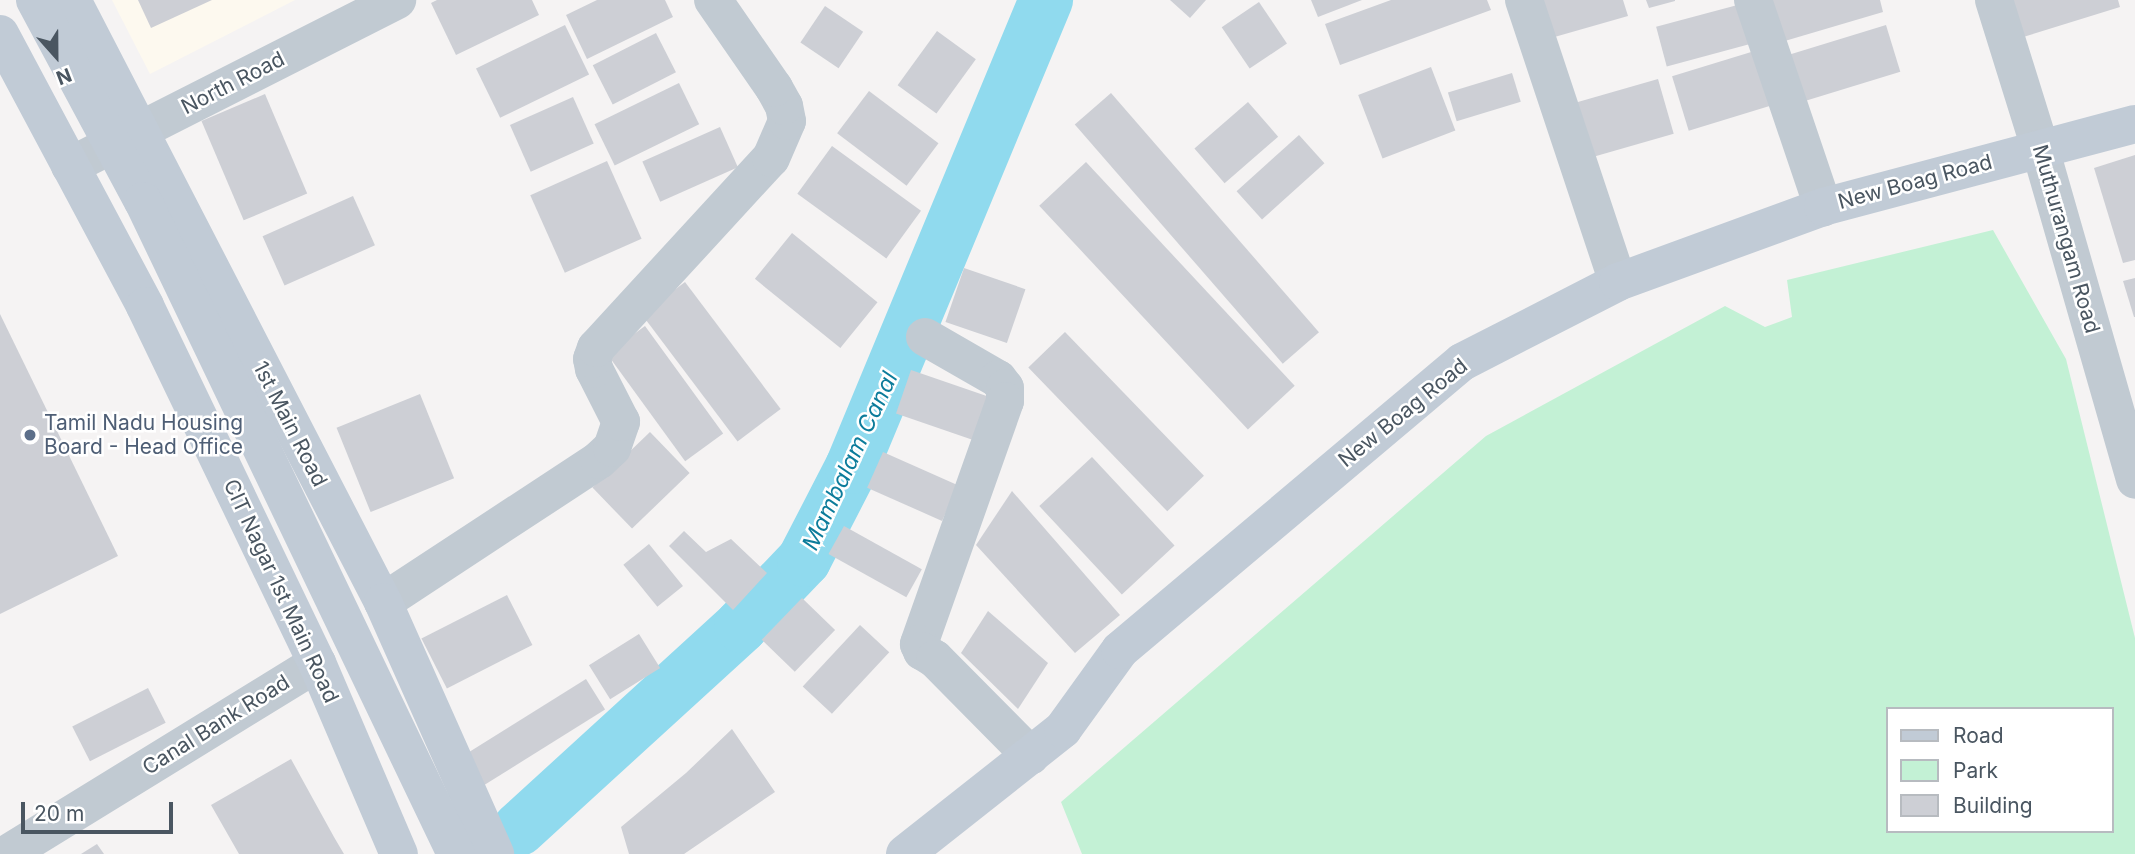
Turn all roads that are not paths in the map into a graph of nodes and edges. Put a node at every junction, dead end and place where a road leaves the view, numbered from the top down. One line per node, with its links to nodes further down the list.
1 (35, 0): 23 (main road, bridge)
2 (72, 0): 10 (main road, 1st Main Road)
3 (397, 0): 10 (street, North Road)
4 (713, 0): 18 (street)
5 (1524, 0): 14 (street)
6 (1753, 0): 13 (street)
7 (1994, 0): 11 (street, Muthurangam Road)
8 (0, 34): 12 (main road, CIT Nagar 1st Main Road)
9 (2135, 124): 11 (main road, New Boag Road)
10 (140, 131): 12 (street, North Road); 18 (main road, 1st Main Road)
11 (2040, 148): 13 (main road, New Boag Road); 16 (street, Muthurangam Road)
12 (70, 166): 19 (main road, CIT Nagar 1st Main Road)
13 (1823, 207): 14 (main road, New Boag Road)
14 (1618, 282): 20 (main road, New Boag Road)
15 (925, 337): 20 (street)
16 (2125, 405): 17 (street, Muthurangam Road)
17 (2135, 480)
18 (383, 602): 24 (main road, 1st Main Road)
19 (317, 663): 21 (street, Canal Bank Road); 22 (main road, CIT Nagar 1st Main Road)
20 (1031, 756): 25 (main road, New Boag Road)
21 (7, 854)
22 (399, 854)
23 (456, 854)
24 (495, 854)
25 (905, 854)

